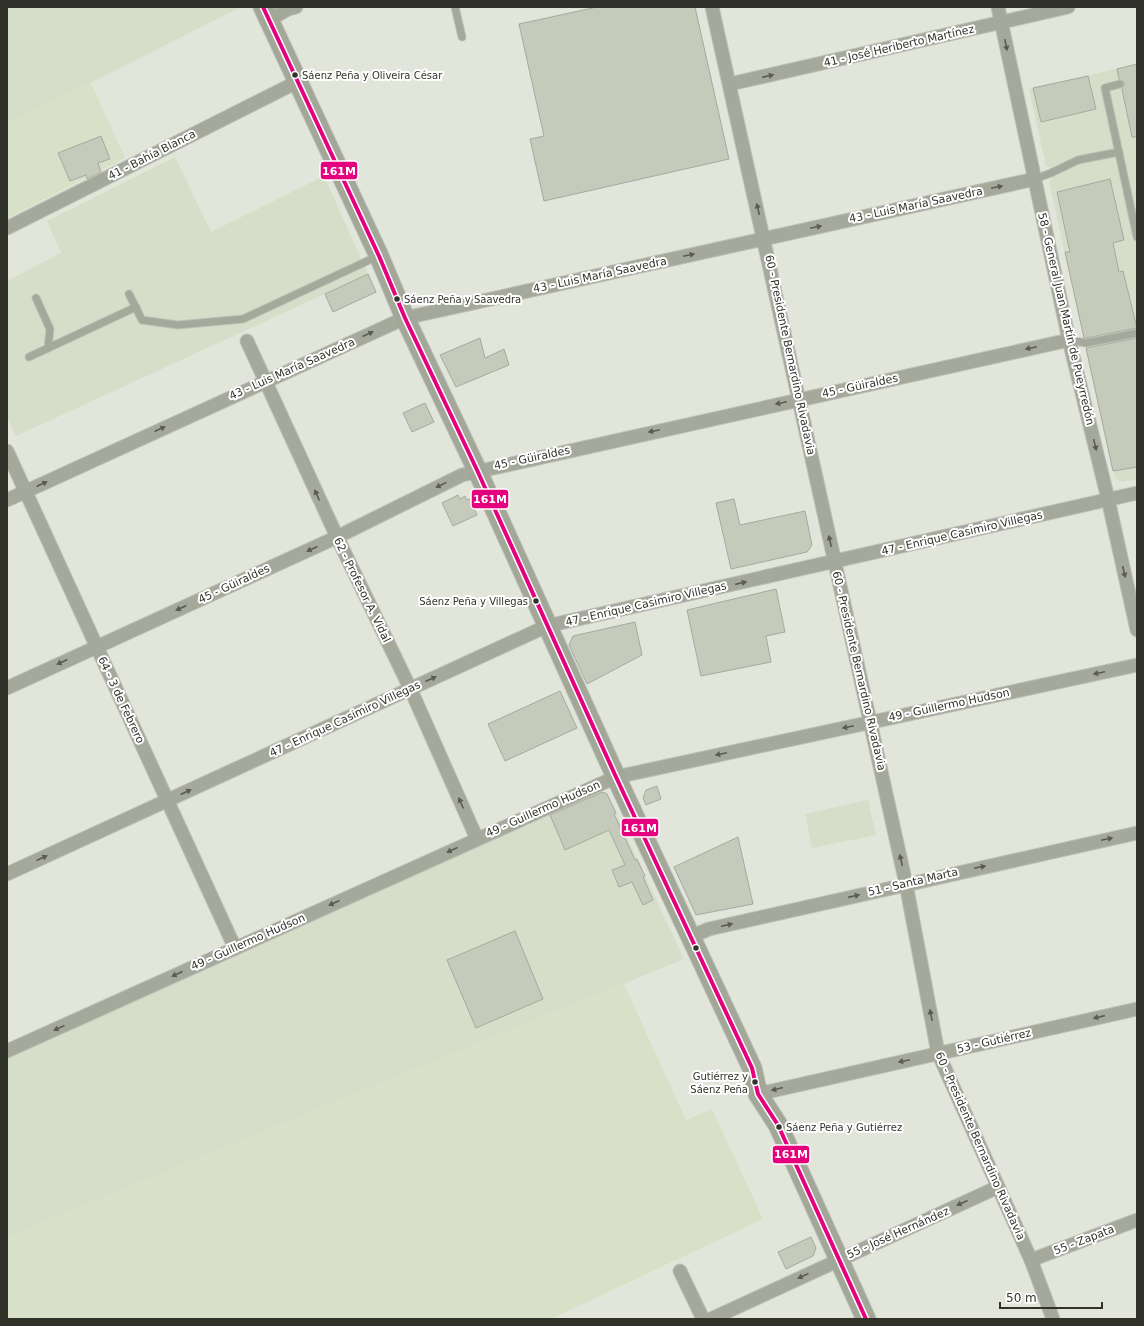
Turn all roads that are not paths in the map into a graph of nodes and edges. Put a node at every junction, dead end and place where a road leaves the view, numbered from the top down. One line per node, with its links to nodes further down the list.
1 (296, 7): 6 (street)
2 (455, 7): 8 (lane)
3 (712, 7): 10 (street, 60 - Presidente Bernardino Rivadavia)
4 (998, 7): 7 (street, 58 - General Juan Martín de Pueyrredón)
5 (1068, 7): 7 (street, 41 - José Heriberto Martínez)
6 (266, 13): 9 (street)
7 (1002, 22): 10 (street, 41 - José Heriberto Martínez, one-way to 7); 13 (street, 58 - General Juan Martín de Pueyrredón, one-way to 13)
8 (462, 37)
9 (297, 82): 14 (street, 41 - Bahía Blanca); 17 (street)
10 (730, 84): 16 (street, 60 - Presidente Bernardino Rivadavia, one-way to 10)
11 (1120, 84): 12 (lane)
12 (1119, 152): 13 (lane); 15 (lane)
13 (1035, 179): 16 (street, 43 - Luis María Saavedra, one-way to 13); 23 (street, 58 - General Juan Martín de Pueyrredón)
14 (7, 228)
15 (1137, 237)
16 (765, 238): 21 (street, 43 - Luis María Saavedra, one-way to 16); 28 (street, 60 - Presidente Bernardino Rivadavia)
17 (379, 256): 20 (lane); 21 (street)
18 (129, 294): 20 (lane)
19 (36, 298): 25 (lane)
20 (136, 307): 25 (lane)
21 (405, 318): 27 (street, 43 - Luis María Saavedra, one-way to 21); 30 (street)
22 (1137, 333): 23 (lane)
23 (1069, 340): 28 (street, 45 - Güiraldes, one-way to 28); 33 (street, 58 - General Juan Martín de Pueyrredón, one-way to 33)
24 (247, 341): 27 (street, 62 - Profesor A. Vidal)
25 (48, 348): 26 (lane)
26 (29, 357)
27 (266, 380): 31 (street, 43 - Luis María Saavedra, one-way to 27); 35 (street, 62 - Profesor A. Vidal, one-way to 27)
28 (799, 399): 30 (street, 45 - Güiraldes, one-way to 30); 36 (street, 60 - Presidente Bernardino Rivadavia, one-way to 28)
29 (7, 451): 31 (street, 64 - 3 de Febrero)
30 (477, 470): 35 (street, 45 - Güiraldes, one-way to 35); 37 (street)
31 (26, 491): 34 (street, 43 - Luis María Saavedra); 39 (street, 64 - 3 de Febrero)
32 (1137, 493): 33 (street, 47 - Enrique Casimiro Villegas)
33 (1108, 499): 36 (street, 47 - Enrique Casimiro Villegas); 38 (street, 58 - General Juan Martín de Pueyrredón, one-way to 38)
34 (7, 500)
35 (337, 537): 39 (street, 45 - Güiraldes, one-way to 39); 42 (street, 62 - Profesor A. Vidal)
36 (835, 562): 37 (street, 47 - Enrique Casimiro Villegas, one-way to 36); 43 (street, 60 - Presidente Bernardino Rivadavia)
37 (547, 626): 42 (street, 47 - Enrique Casimiro Villegas, one-way to 37); 44 (street)
38 (1137, 630)
39 (97, 647): 41 (street, 45 - Güiraldes, one-way to 41); 45 (street, 64 - 3 de Febrero)
40 (1137, 665): 43 (street, 49 - Guillermo Hudson, one-way to 43)
41 (7, 688)
42 (410, 688): 45 (street, 47 - Enrique Casimiro Villegas, one-way to 42); 47 (street, 62 - Profesor A. Vidal, one-way to 42)
43 (871, 722): 44 (street, 49 - Guillermo Hudson, one-way to 44); 49 (street, 60 - Presidente Bernardino Rivadavia, one-way to 43)
44 (616, 777): 47 (street, 49 - Guillermo Hudson); 50 (street)
45 (168, 801): 48 (street, 47 - Enrique Casimiro Villegas, one-way to 45); 51 (street, 64 - 3 de Febrero)
46 (1137, 833): 49 (street, 51 - Santa Marta, one-way to 46)
47 (477, 839): 51 (street, 49 - Guillermo Hudson, one-way to 51)
48 (7, 874)
49 (906, 884): 50 (street, 51 - Santa Marta, one-way to 49); 54 (street, 60 - Presidente Bernardino Rivadavia, one-way to 49)
50 (690, 937): 55 (street)
51 (235, 948): 53 (street, 49 - Guillermo Hudson, one-way to 53)
52 (1137, 1009): 54 (street, 53 - Gutiérrez, one-way to 54)
53 (7, 1051)
54 (938, 1053): 55 (street, 53 - Gutiérrez, one-way to 55); 56 (street, 60 - Presidente Bernardino Rivadavia)
55 (758, 1094): 58 (street)
56 (998, 1187): 58 (street, 55 - José Hernández, one-way to 58); 59 (street, 60 - Presidente Bernardino Rivadavia)
57 (1137, 1220): 59 (street, 55 - Zapata)
58 (838, 1259): 62 (street, 55 - José Hernández, one-way to 62); 63 (street)
59 (1031, 1260): 64 (street, 60 - Presidente Bernardino Rivadavia)
60 (680, 1271): 61 (street)
61 (703, 1319)
62 (711, 1319)
63 (866, 1319)
64 (1053, 1319)

